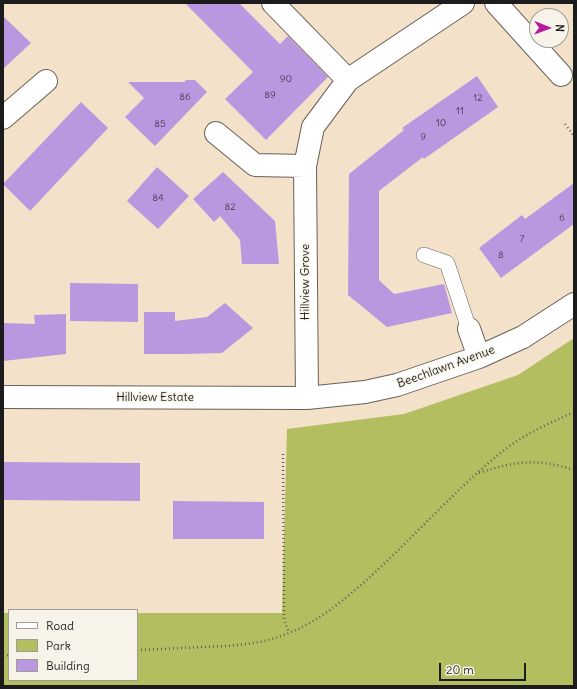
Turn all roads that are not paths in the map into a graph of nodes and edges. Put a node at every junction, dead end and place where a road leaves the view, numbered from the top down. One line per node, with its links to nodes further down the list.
1 (273, 3): 5 (street)
2 (463, 3): 5 (street, Hillview Grove)
3 (496, 3): 4 (street)
4 (561, 75)
5 (348, 80): 9 (street, Hillview Grove)
6 (46, 81): 7 (street)
7 (3, 118)
8 (216, 133): 9 (street)
9 (306, 166): 15 (street, Hillview Grove)
10 (424, 255): 12 (lane)
11 (574, 304): 13 (street, Beechlawn Avenue)
12 (470, 329): 13 (street)
13 (479, 357): 15 (street, Beechlawn Avenue)
14 (3, 397): 15 (street, Hillview Estate)
15 (307, 398)

